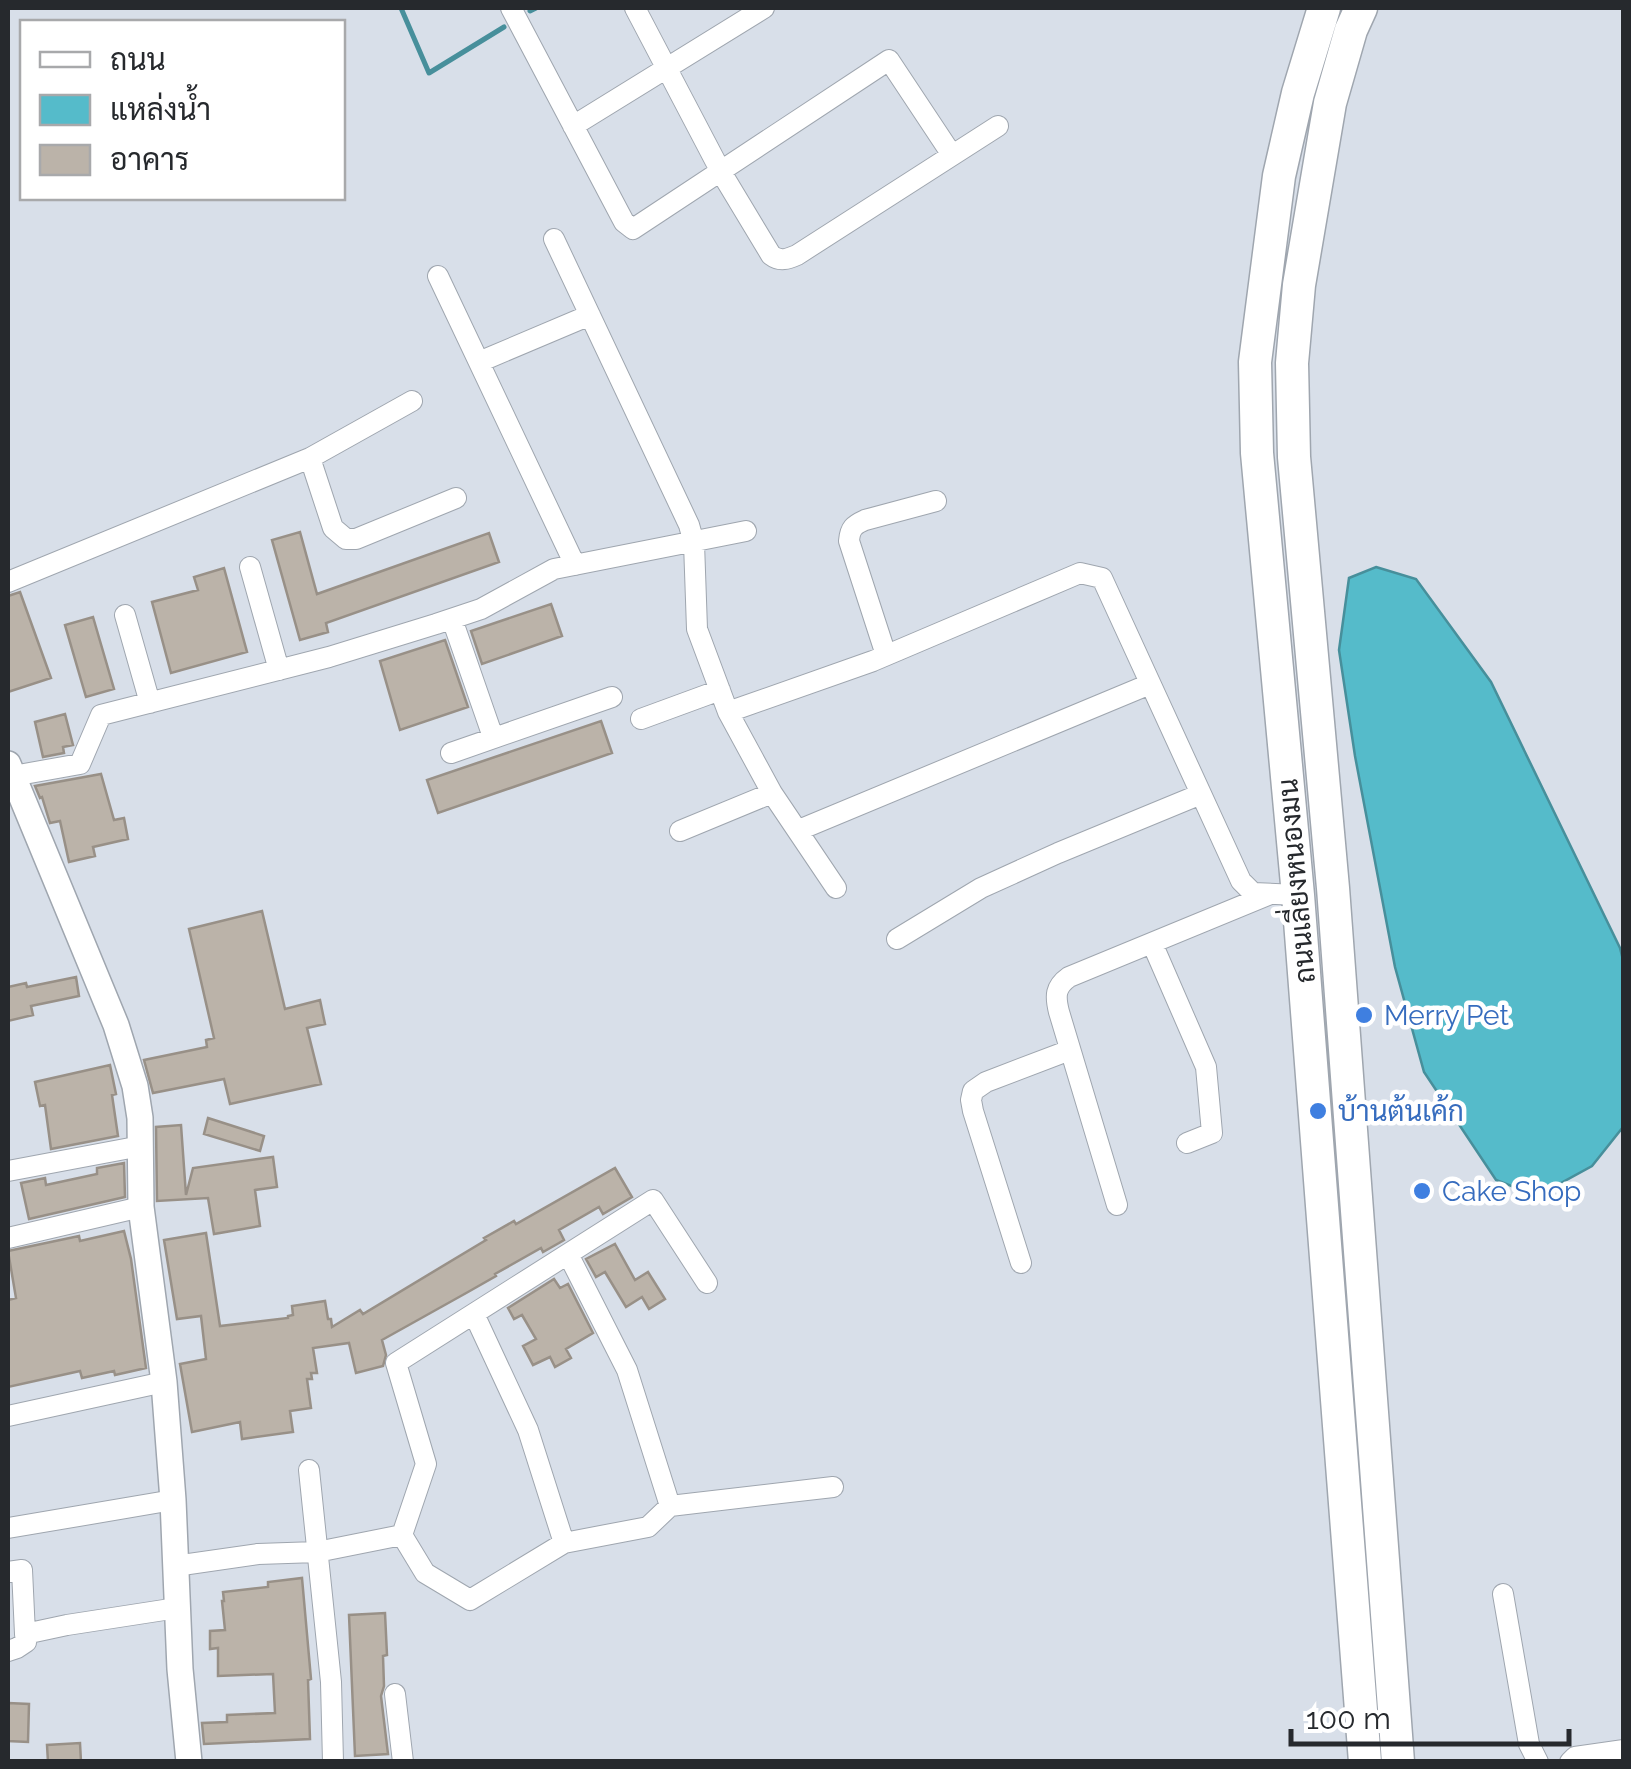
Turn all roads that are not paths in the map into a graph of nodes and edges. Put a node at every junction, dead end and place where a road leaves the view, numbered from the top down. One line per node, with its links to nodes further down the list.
1 (512, 8): 7 (street)
2 (636, 8): 6 (street)
3 (764, 8): 6 (street)
4 (1324, 8): 42 (highway, ถนนเลี่ยงหนองมน)
5 (1360, 8): 78 (highway, ถนนเลี่ยงหนองมน)
6 (667, 68): 7 (street); 10 (street)
7 (573, 126): 10 (street)
8 (998, 126): 9 (street)
9 (952, 156): 10 (street); 10 (street)
10 (721, 172)
11 (554, 239): 13 (street)
12 (438, 276): 14 (street)
13 (590, 314): 14 (street); 20 (street)
14 (479, 362): 21 (street)
15 (412, 401): 16 (street)
16 (310, 458): 17 (street); 23 (street)
17 (456, 498)
18 (936, 502): 26 (street)
19 (746, 531): 20 (street)
20 (694, 543): 21 (street); 29 (street)
21 (575, 565): 25 (street)
22 (250, 566): 27 (street)
23 (8, 582)
24 (125, 616): 31 (street)
25 (452, 619): 27 (street); 34 (street)
26 (886, 655): 28 (street); 32 (street)
27 (279, 670): 31 (street)
28 (1150, 684): 38 (street); 40 (street)
29 (720, 690): 32 (street); 33 (street)
30 (612, 697): 34 (street)
31 (150, 703): 36 (street)
32 (728, 712): 37 (street)
33 (641, 719)
34 (493, 737): 35 (street)
35 (451, 753)
36 (10, 770): 47 (street)
37 (772, 793): 39 (street); 40 (street)
38 (1201, 794): 42 (street); 43 (street)
39 (680, 830)
40 (799, 830): 41 (street)
41 (836, 888)
42 (1284, 895): 44 (street); 77 (highway, ถนนเลี่ยงหนองมน)
43 (897, 939)
44 (1152, 943): 45 (street); 46 (street)
45 (1070, 1050): 49 (street); 53 (street)
46 (1187, 1143)
47 (141, 1146): 48 (street); 50 (street)
48 (8, 1172)
49 (1117, 1206)
50 (140, 1207): 51 (street); 56 (street)
51 (8, 1238)
52 (568, 1254): 54 (street); 55 (street); 61 (street)
53 (1022, 1263)
54 (707, 1282)
55 (474, 1314): 63 (street); 64 (street)
56 (164, 1382): 57 (street); 60 (street)
57 (8, 1416)
58 (309, 1470): 65 (street)
59 (833, 1487): 61 (street)
60 (174, 1500): 62 (street); 66 (street)
61 (670, 1506): 64 (street)
62 (8, 1528)
63 (402, 1535): 64 (street); 65 (street)
64 (564, 1544)
65 (316, 1552): 66 (street); 75 (street)
66 (175, 1566): 69 (street)
67 (8, 1572): 70 (street)
68 (1503, 1594): 79 (street)
69 (177, 1608): 70 (street); 74 (street)
70 (25, 1634): 71 (street)
71 (8, 1650)
72 (396, 1694): 76 (street)
73 (1624, 1750): 80 (street)
74 (189, 1762)
75 (333, 1762)
76 (404, 1762)
77 (1365, 1762)
78 (1398, 1762)
79 (1538, 1762)
80 (1570, 1762)

